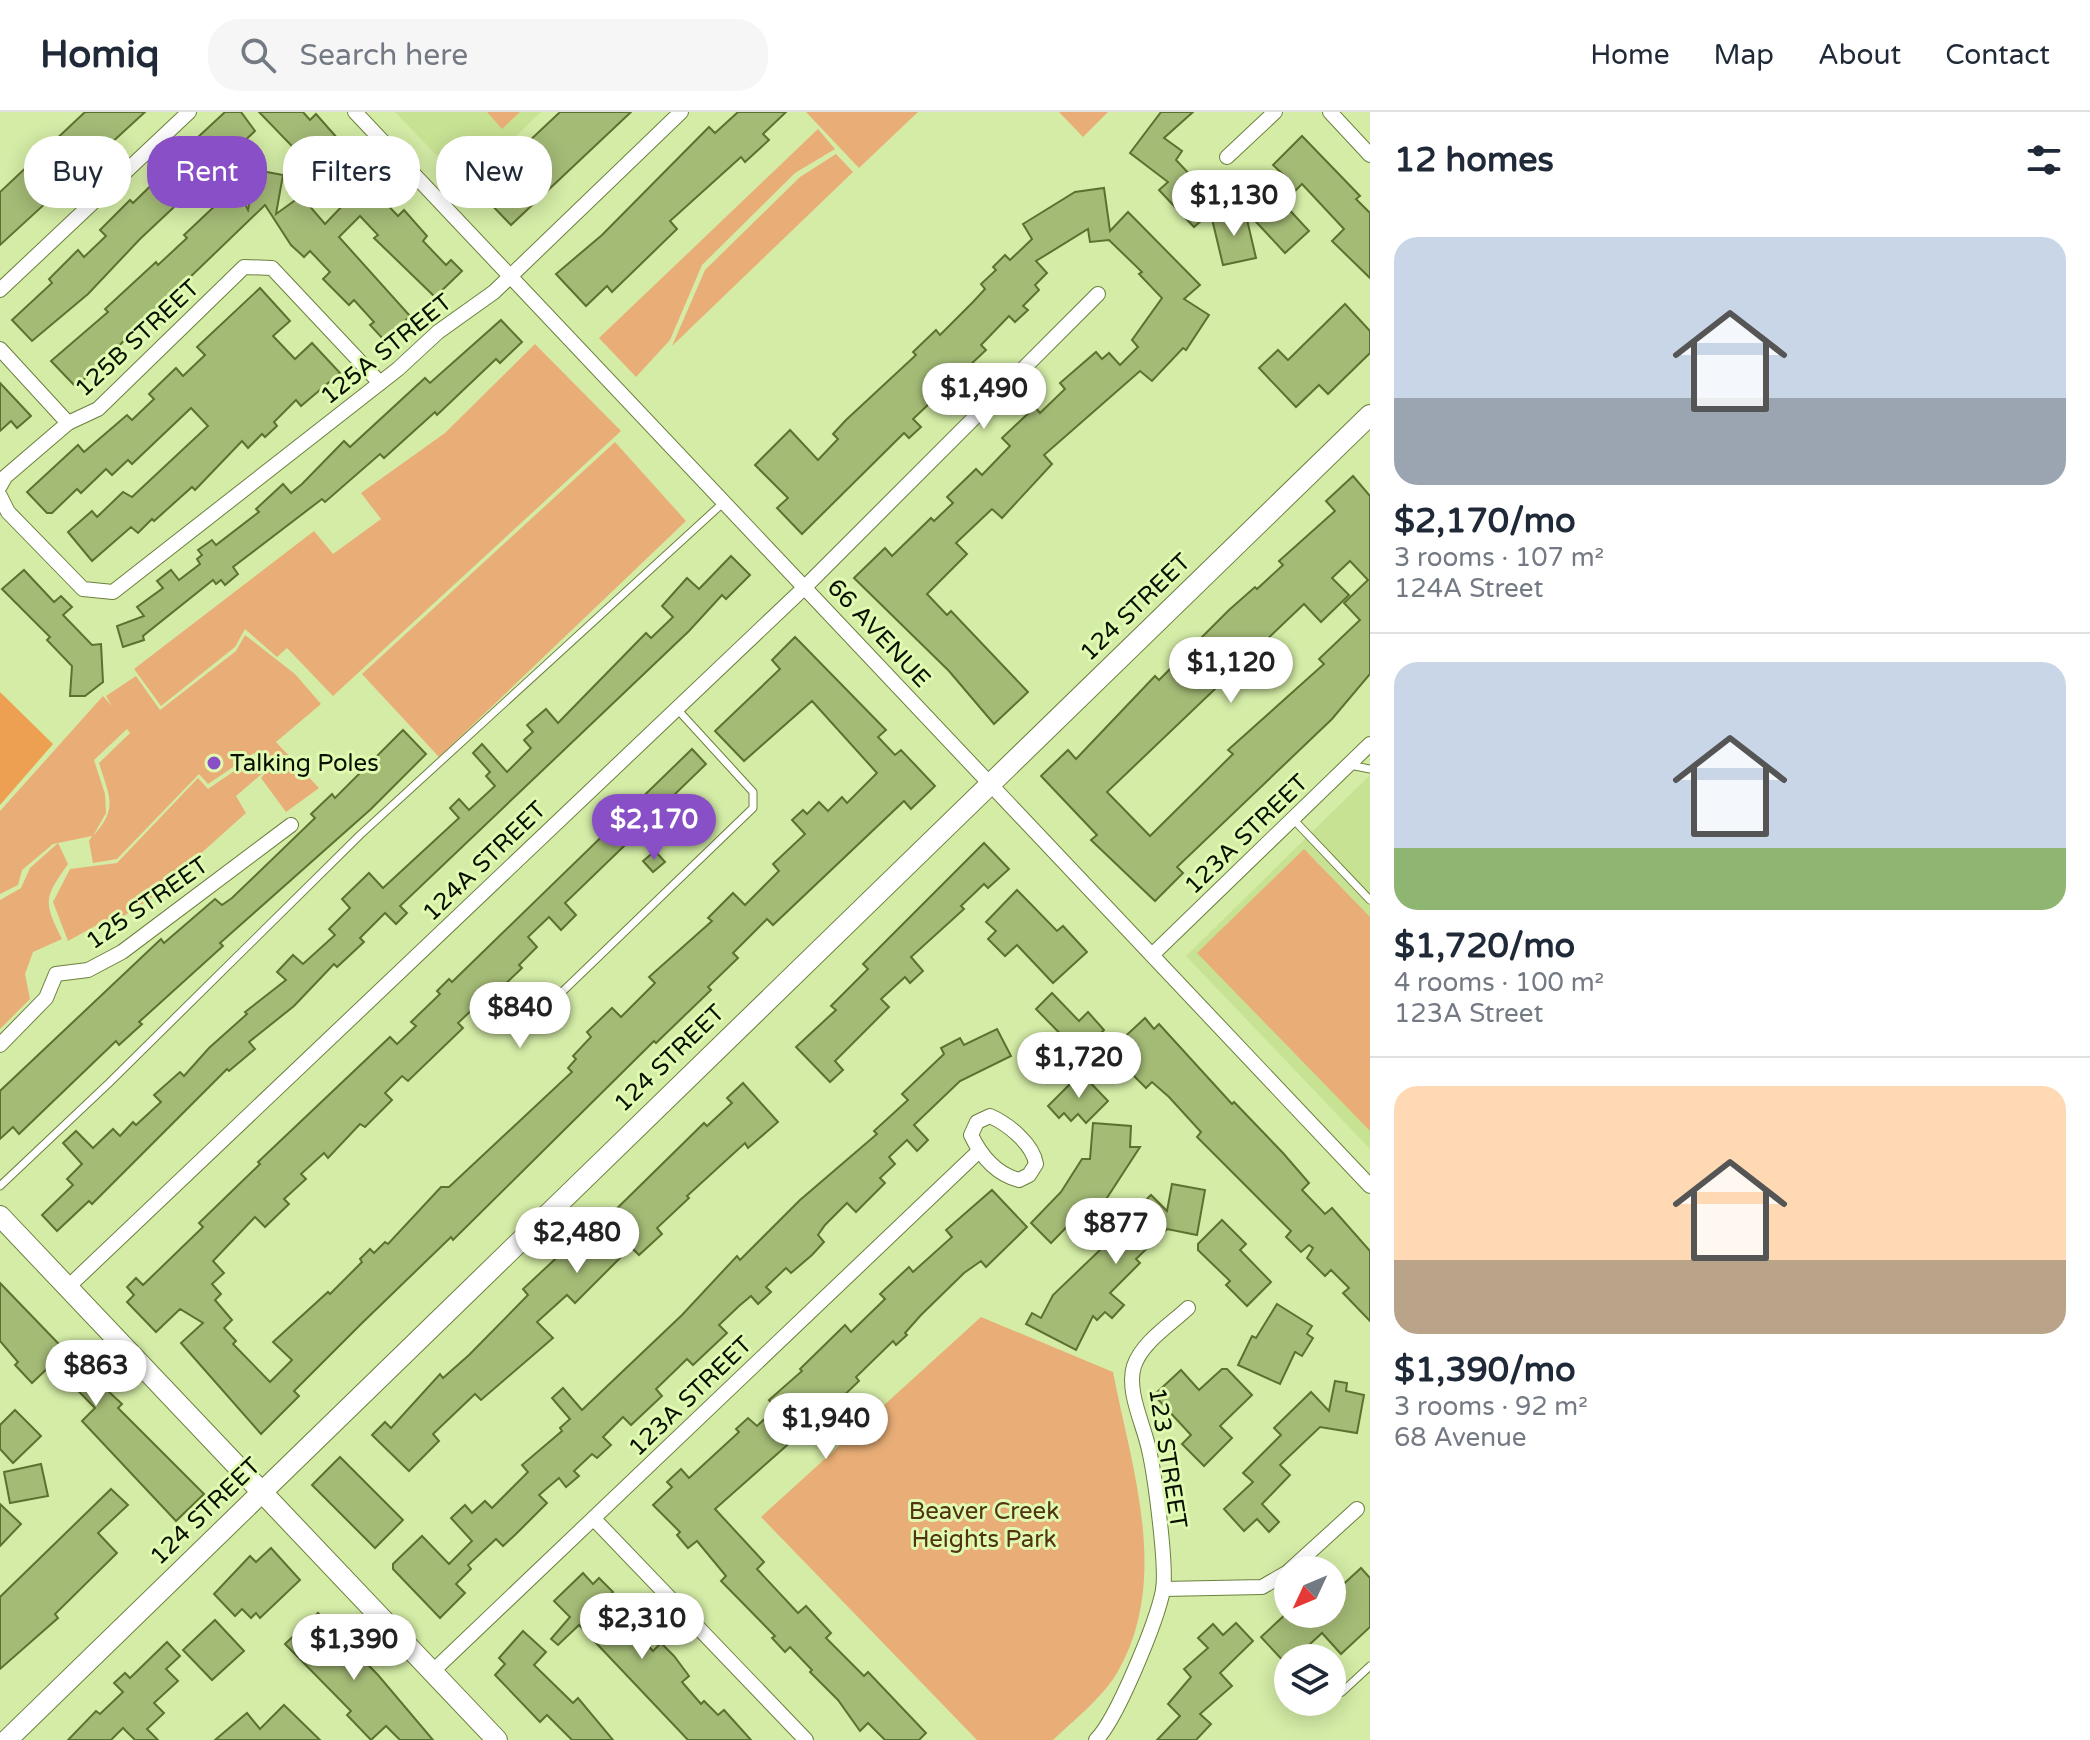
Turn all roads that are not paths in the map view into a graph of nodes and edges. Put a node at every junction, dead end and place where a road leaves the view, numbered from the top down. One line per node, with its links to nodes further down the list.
1 (189, 112): 9 (street)
2 (355, 112): 8 (street, 66 AVENUE)
3 (681, 112): 8 (street, 125A STREET)
4 (1275, 112): 7 (street)
5 (1330, 112): 6 (street)
6 (1370, 155)
7 (1227, 157)
8 (510, 276): 12 (street, 125A STREET); 17 (street, 66 AVENUE)
9 (0, 290)
10 (1098, 294): 18 (street, 124A STREET)
11 (0, 349): 13 (street)
12 (380, 383): 13 (street, 125B STREET); 16 (street, 125A STREET)
13 (68, 423): 15 (street, 125B STREET)
14 (1367, 425): 23 (street, 124 STREET)
15 (0, 486)
16 (0, 496)
17 (724, 502): 18 (street, 66 AVENUE); 31 (lane)
18 (805, 587): 19 (street, 124A STREET); 23 (street, 66 AVENUE)
19 (677, 709): 28 (lane); 34 (street, 124A STREET)
20 (1370, 744): 21 (street, 123A STREET)
21 (1348, 765): 22 (lane); 24 (street, 123A STREET)
22 (1370, 769)
23 (990, 783): 27 (street, 66 AVENUE); 36 (street, 124 STREET)
24 (1293, 819): 26 (lane); 27 (street, 123A STREET)
25 (291, 825): 29 (street, 125 STREET)
26 (1370, 900)
27 (1152, 955): 32 (street, 66 AVENUE)
28 (534, 1019)
29 (0, 1045)
30 (979, 1151): 30 (street); 38 (street, 123A STREET)
31 (0, 1186)
32 (1370, 1186)
33 (0, 1216): 34 (street)
34 (68, 1287): 36 (street)
35 (1188, 1308): 41 (street, 123 STREET)
36 (262, 1492): 43 (street); 45 (street, 124 STREET)
37 (1357, 1509): 39 (street)
38 (594, 1519): 43 (street, 123A STREET); 47 (street)
39 (1305, 1556)
40 (1274, 1580): 41 (street)
41 (1163, 1589): 48 (street)
42 (1370, 1666): 44 (lane)
43 (432, 1672): 46 (street)
44 (1346, 1688)
45 (7, 1740)
46 (497, 1740)
47 (806, 1740)
48 (1096, 1740)

